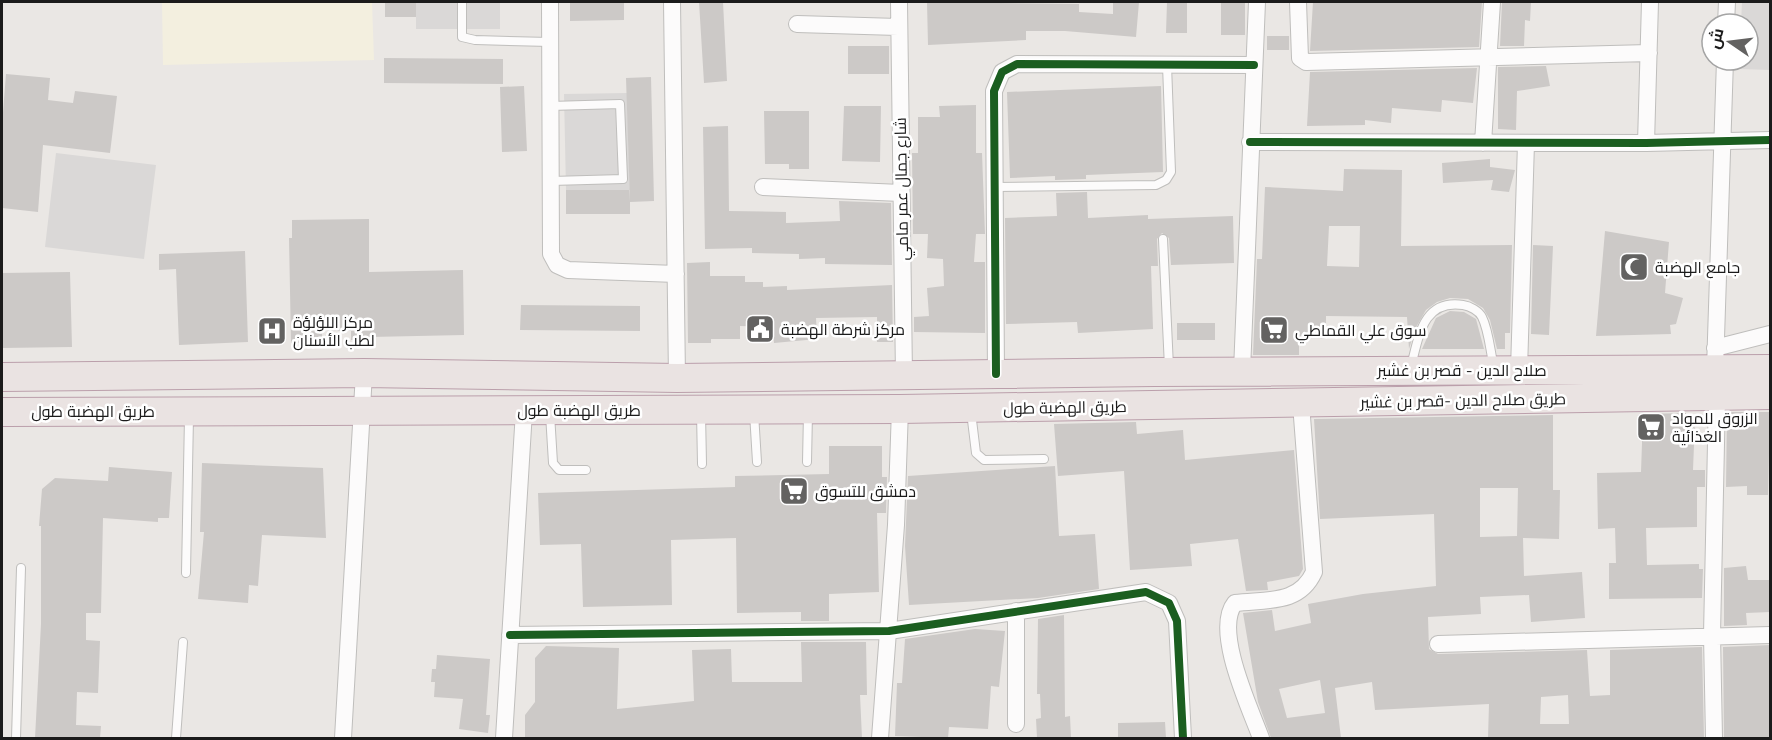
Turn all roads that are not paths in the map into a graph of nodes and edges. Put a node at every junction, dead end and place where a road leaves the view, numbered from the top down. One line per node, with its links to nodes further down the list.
1 (462, 2): 11 (lane)
2 (550, 2): 11 (street)
3 (672, 2): 29 (street)
4 (899, 2): 10 (street, شارع جمال عمر مامي)
5 (1257, 2): 15 (street)
6 (1298, 2): 13 (street)
7 (1492, 2): 13 (street)
8 (1650, 2): 12 (street)
9 (797, 24): 10 (street)
10 (898, 27): 27 (street, شارع جمال عمر مامي)
11 (550, 42): 17 (street)
12 (1649, 53): 13 (street); 23 (street)
13 (1489, 56): 21 (street)
14 (1167, 65): 15 (street); 26 (street); 26 (lane)
15 (1254, 65): 20 (street)
16 (1725, 72): 18 (street)
17 (550, 106): 24 (street); 24 (lane)
18 (1722, 140): 19 (street); 23 (street); 33 (street)
19 (1770, 140)
20 (1250, 142): 21 (street); 36 (street)
21 (1483, 143): 22 (street)
22 (1526, 143): 23 (street); 32 (street)
23 (1646, 143)
24 (550, 181): 29 (street)
25 (763, 187): 27 (street)
26 (995, 187): 38 (street)
27 (901, 193): 39 (street, شارع جمال عمر مامي)
28 (1163, 239): 35 (lane)
29 (676, 274): 41 (street)
30 (1770, 334): 33 (street)
31 (1770, 369): 33 (highway, صلاح الدين - قصر بن غشير)
32 (1507, 370): 33 (highway, صلاح الدين - قصر بن غشير); 34 (highway, صلاح الدين - قصر بن غشير); 34 (lane)
33 (1716, 370): 42 (highway, طريق صلاح الدين -قصر بن غشير); 43 (highway, طريق صلاح الدين -قصر بن غشير); 65 (street)
34 (1410, 371): 36 (highway, صلاح الدين - قصر بن غشير)
35 (1161, 372): 36 (highway, صلاح الدين - قصر بن غشير); 38 (highway, طريق الهضبة طول)
36 (1242, 372)
37 (364, 373): 40 (highway, طريق الهضبة طول); 41 (highway, طريق الهضبة طول); 47 (street)
38 (996, 374): 39 (highway, طريق الهضبة طول)
39 (904, 376): 41 (highway, طريق الهضبة طول)
40 (2, 377)
41 (677, 378)
42 (1770, 395)
43 (1301, 404): 44 (highway, طريق صلاح الدين -قصر بن غشير); 75 (street)
44 (1156, 406): 45 (highway, طريق الهضبة طول)
45 (971, 408): 46 (highway, طريق الهضبة طول); 54 (lane)
46 (900, 409): 50 (highway, طريق الهضبة طول); 62 (street)
47 (362, 410): 51 (highway, طريق الهضبة طول); 52 (highway, طريق الهضبة طول); 71 (street)
48 (701, 410): 49 (highway, طريق الهضبة طول); 52 (highway, طريق الهضبة طول); 57 (lane)
49 (754, 410): 50 (highway, طريق الهضبة طول); 55 (lane)
50 (808, 410): 56 (lane)
51 (189, 411): 53 (highway, طريق الهضبة طول); 60 (lane)
52 (537, 411): 58 (lane); 63 (street)
53 (2, 412)
54 (1044, 459)
55 (758, 462)
56 (807, 462)
57 (702, 464)
58 (586, 470)
59 (21, 568): 69 (lane)
60 (186, 573)
61 (1016, 611): 62 (street); 68 (street); 74 (street)
62 (889, 630): 63 (street); 73 (street)
63 (510, 635): 72 (street)
64 (1770, 635): 65 (street)
65 (1712, 636): 67 (street); 76 (street)
66 (183, 642): 70 (lane)
67 (1438, 644)
68 (1016, 724)
69 (16, 738)
70 (176, 738)
71 (343, 738)
72 (504, 738)
73 (880, 738)
74 (1183, 738)
75 (1261, 738)
76 (1714, 738)

